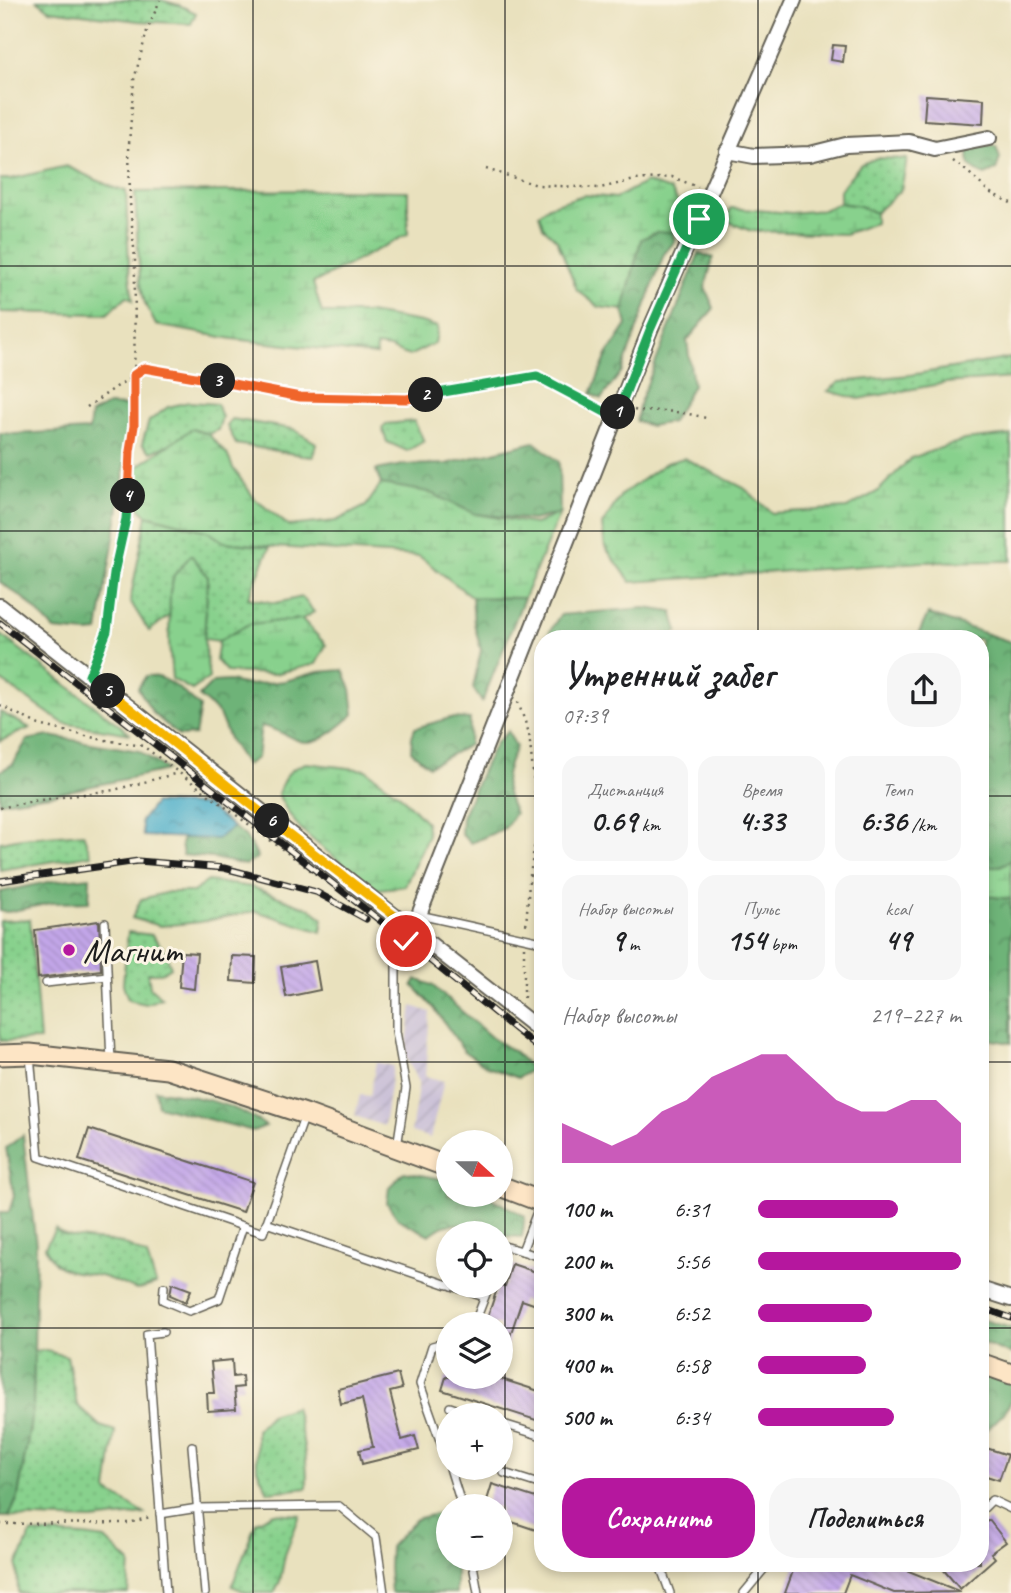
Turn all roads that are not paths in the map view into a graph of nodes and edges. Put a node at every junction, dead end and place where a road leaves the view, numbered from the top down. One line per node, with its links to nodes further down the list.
1 (794, 0): 3 (street)
2 (989, 138): 3 (street)
3 (727, 151): 5 (street)
4 (0, 606): 7 (street)
5 (419, 915): 7 (street); 8 (lane)
6 (105, 923): 10 (lane)
7 (413, 930): 12 (street)
8 (534, 941)
9 (396, 966): 17 (lane)
10 (107, 976): 11 (lane); 15 (lane)
11 (46, 983)
12 (534, 1026)
13 (30, 1054): 14 (street); 15 (street); 23 (lane)
14 (0, 1055)
15 (111, 1063): 16 (street)
16 (305, 1114): 17 (street); 22 (lane)
17 (396, 1148): 18 (street)
18 (436, 1163)
19 (513, 1191): 20 (street)
20 (534, 1198)
21 (534, 1221): 25 (lane)
22 (266, 1223): 23 (lane); 27 (lane)
23 (243, 1226): 28 (lane)
24 (513, 1248): 25 (lane)
25 (522, 1251): 26 (lane)
26 (534, 1255)
27 (436, 1281)
28 (164, 1287)
29 (989, 1292): 30 (street)
30 (1011, 1299)
31 (163, 1332): 44 (lane)
32 (436, 1345): 36 (lane)
33 (989, 1366): 34 (street)
34 (1011, 1374)
35 (513, 1427): 37 (lane)
36 (436, 1429)
37 (534, 1434)
38 (192, 1447): 42 (lane)
39 (513, 1476): 40 (lane)
40 (534, 1482)
41 (989, 1503): 43 (lane)
42 (198, 1508): 44 (lane); 49 (lane); 50 (lane)
43 (1011, 1509)
44 (160, 1514): 48 (lane)
45 (474, 1571): 51 (lane)
46 (662, 1572): 52 (lane)
47 (762, 1572): 53 (lane)
48 (166, 1593)
49 (205, 1593)
50 (384, 1593)
51 (478, 1593)
52 (670, 1593)
53 (744, 1593)

